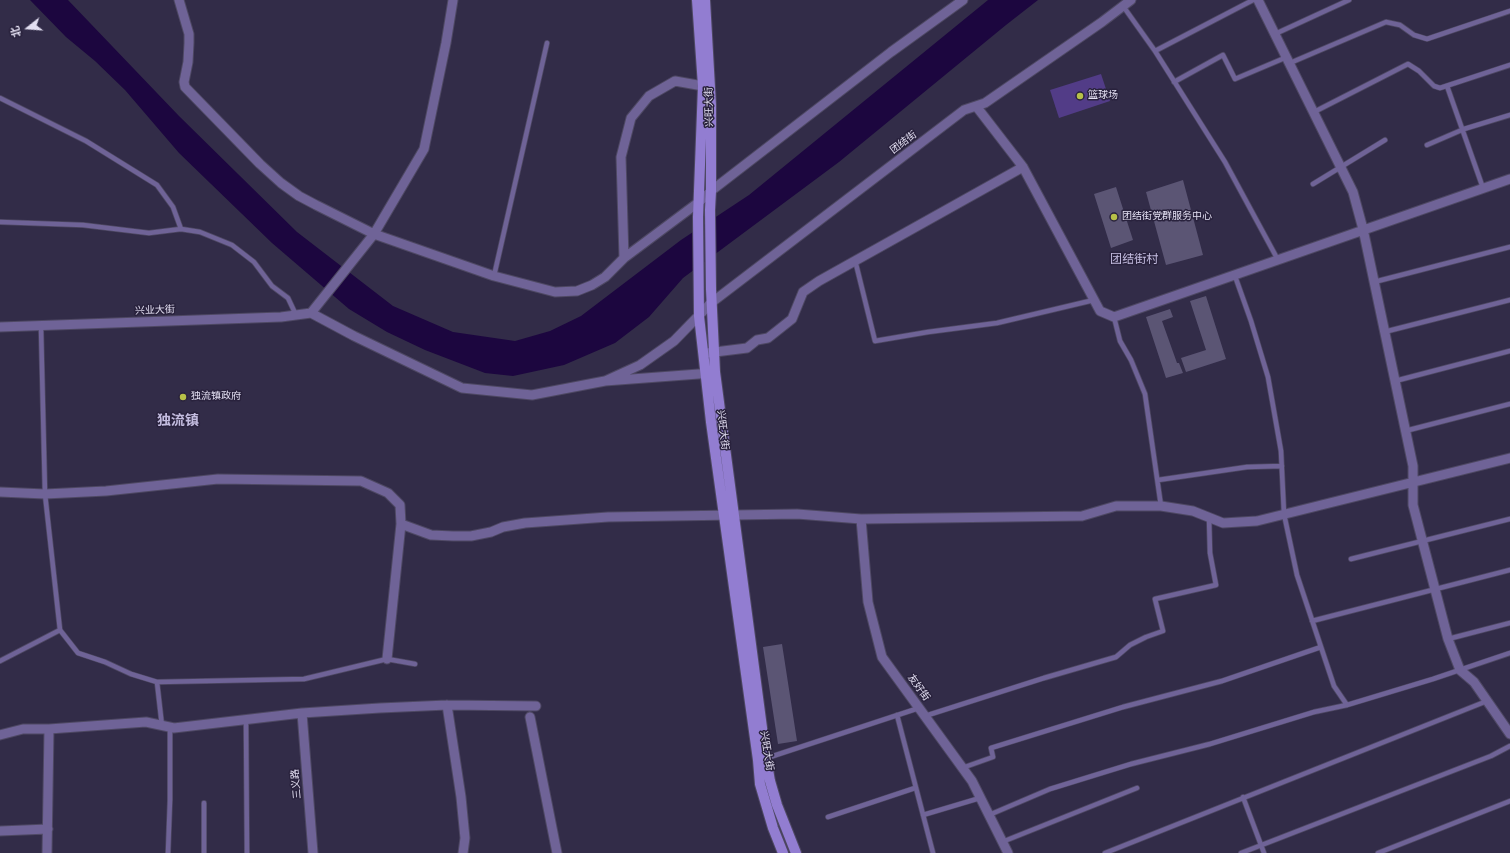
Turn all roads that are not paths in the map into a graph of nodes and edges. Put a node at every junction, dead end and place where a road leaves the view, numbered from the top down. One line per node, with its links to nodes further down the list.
1 (179, 0): 37 (street)
2 (453, 0): 37 (street)
3 (697, 0): 18 (street, 兴旺大街)
4 (704, 0): 32 (street, 兴旺大街)
5 (963, 0): 32 (street)
6 (1131, 0): 10 (street, 团结街)
7 (1253, 0): 14 (lane)
8 (1258, 0): 12 (street)
9 (1349, 0): 12 (lane)
10 (1123, 6): 14 (lane); 21 (street, 团结街)
11 (1510, 11): 15 (lane)
12 (1275, 34): 15 (street)
13 (547, 43): 42 (lane)
14 (1155, 51): 17 (lane)
15 (1288, 60): 17 (lane); 22 (street)
16 (1510, 65): 19 (lane)
17 (1174, 82): 41 (lane)
18 (703, 86): 33 (street, 兴旺大街); 39 (street)
19 (1446, 86): 22 (lane); 24 (lane)
20 (0, 98): 35 (lane)
21 (976, 106): 28 (street); 47 (street, 团结街)
22 (1314, 112): 27 (street)
23 (1510, 115): 24 (lane)
24 (1462, 130): 26 (lane); 31 (lane)
25 (1386, 140): 27 (lane)
26 (1427, 145)
27 (1341, 167): 30 (lane); 36 (street)
28 (1023, 168): 40 (street); 45 (street)
29 (1510, 179): 31 (street)
30 (1313, 184)
31 (1483, 188): 36 (street)
32 (711, 191): 33 (street); 47 (street, 兴旺大街)
33 (699, 202): 39 (street); 50 (street, 兴旺大街)
34 (0, 222): 35 (lane)
35 (181, 229): 49 (lane)
36 (1363, 229): 41 (street); 44 (street)
37 (374, 234): 42 (street); 48 (street)
38 (1510, 247): 44 (lane)
39 (624, 258): 42 (street)
40 (855, 260): 45 (lane); 56 (street)
41 (1278, 260): 43 (street)
42 (494, 276)
43 (1235, 276): 51 (street); 64 (lane)
44 (1374, 282): 54 (street)
45 (1094, 300): 51 (street)
46 (1510, 300): 54 (lane)
47 (711, 303): 50 (street, 团结街); 56 (street, 兴旺大街)
48 (312, 313): 49 (street, 兴业大街); 59 (street)
49 (296, 315): 52 (street, 兴业大街)
50 (699, 316): 57 (street, 兴旺大街); 59 (street, 团结街)
51 (1114, 317): 65 (lane)
52 (41, 327): 53 (street, 兴业大街); 68 (lane)
53 (0, 328)
54 (1384, 332): 60 (street)
55 (1510, 351): 60 (lane)
56 (714, 353): 57 (street); 58 (street, 兴旺大街)
57 (703, 354): 58 (street, 兴旺大街)
58 (710, 373): 59 (street); 71 (street, 兴旺大街)
59 (605, 381)
60 (1395, 381): 62 (street)
61 (1510, 404): 62 (lane)
62 (1405, 431): 66 (street)
63 (1510, 458): 66 (street)
64 (1282, 466): 65 (lane); 70 (lane)
65 (1158, 480): 69 (lane)
66 (1413, 482): 70 (street); 76 (street)
67 (0, 492): 68 (street)
68 (44, 494): 75 (street); 82 (lane)
69 (1161, 506): 72 (street); 73 (street)
70 (1284, 514): 72 (street); 80 (lane)
71 (728, 516): 73 (street); 75 (street); 106 (street, 兴旺大街)
72 (1209, 517): 98 (lane)
73 (861, 519): 95 (street, 友好街)
74 (1510, 519): 76 (lane)
75 (401, 524): 86 (street)
76 (1422, 541): 77 (lane); 79 (street)
77 (1351, 560)
78 (1510, 570): 79 (lane)
79 (1435, 589): 80 (lane); 83 (street)
80 (1312, 622): 84 (lane)
81 (1510, 623): 83 (lane)
82 (60, 630): 87 (lane); 90 (lane)
83 (1448, 639): 89 (street)
84 (1321, 647): 93 (lane); 107 (lane)
85 (1510, 653): 89 (lane)
86 (387, 659): 88 (lane); 90 (lane)
87 (0, 660)
88 (415, 664)
89 (1460, 670): 91 (street); 93 (lane)
90 (157, 682): 101 (lane)
91 (1487, 701): 103 (street); 110 (lane)
92 (447, 705): 94 (street); 96 (street); 127 (street)
93 (1346, 705): 115 (lane)
94 (536, 706)
95 (919, 708): 97 (lane); 98 (street, 友好街)
96 (302, 713): 100 (street); 126 (street, 三义路)
97 (897, 715): 106 (lane); 108 (lane)
98 (925, 716): 107 (street, 友好街)
99 (530, 717): 128 (street)
100 (246, 720): 101 (street); 125 (lane)
101 (166, 726): 102 (street); 123 (lane)
102 (49, 729): 104 (street); 117 (street)
103 (1510, 734)
104 (0, 735)
105 (1510, 746): 120 (lane)
106 (762, 759): 129 (street, 兴旺大街); 130 (street, 兴旺大街)
107 (962, 768): 111 (street, 友好街)
108 (915, 788): 114 (lane); 116 (lane)
109 (1137, 788): 119 (lane)
110 (1243, 797): 120 (lane); 132 (lane)
111 (980, 798): 114 (lane); 115 (street, 友好街)
112 (1510, 801): 135 (lane)
113 (204, 803): 124 (lane)
114 (923, 815): 131 (lane)
115 (989, 815): 119 (street, 友好街)
116 (828, 817)
117 (48, 829): 118 (street); 122 (street)
118 (0, 831)
119 (1002, 842): 121 (street, 友好街)
120 (1261, 845): 133 (lane); 134 (lane)
121 (1005, 852)
122 (47, 853)
123 (168, 853)
124 (204, 853)
125 (247, 853)
126 (313, 853)
127 (463, 853)
128 (557, 853)
129 (783, 853)
130 (796, 853)
131 (933, 853)
132 (1105, 853)
133 (1241, 853)
134 (1264, 853)
135 (1378, 853)

